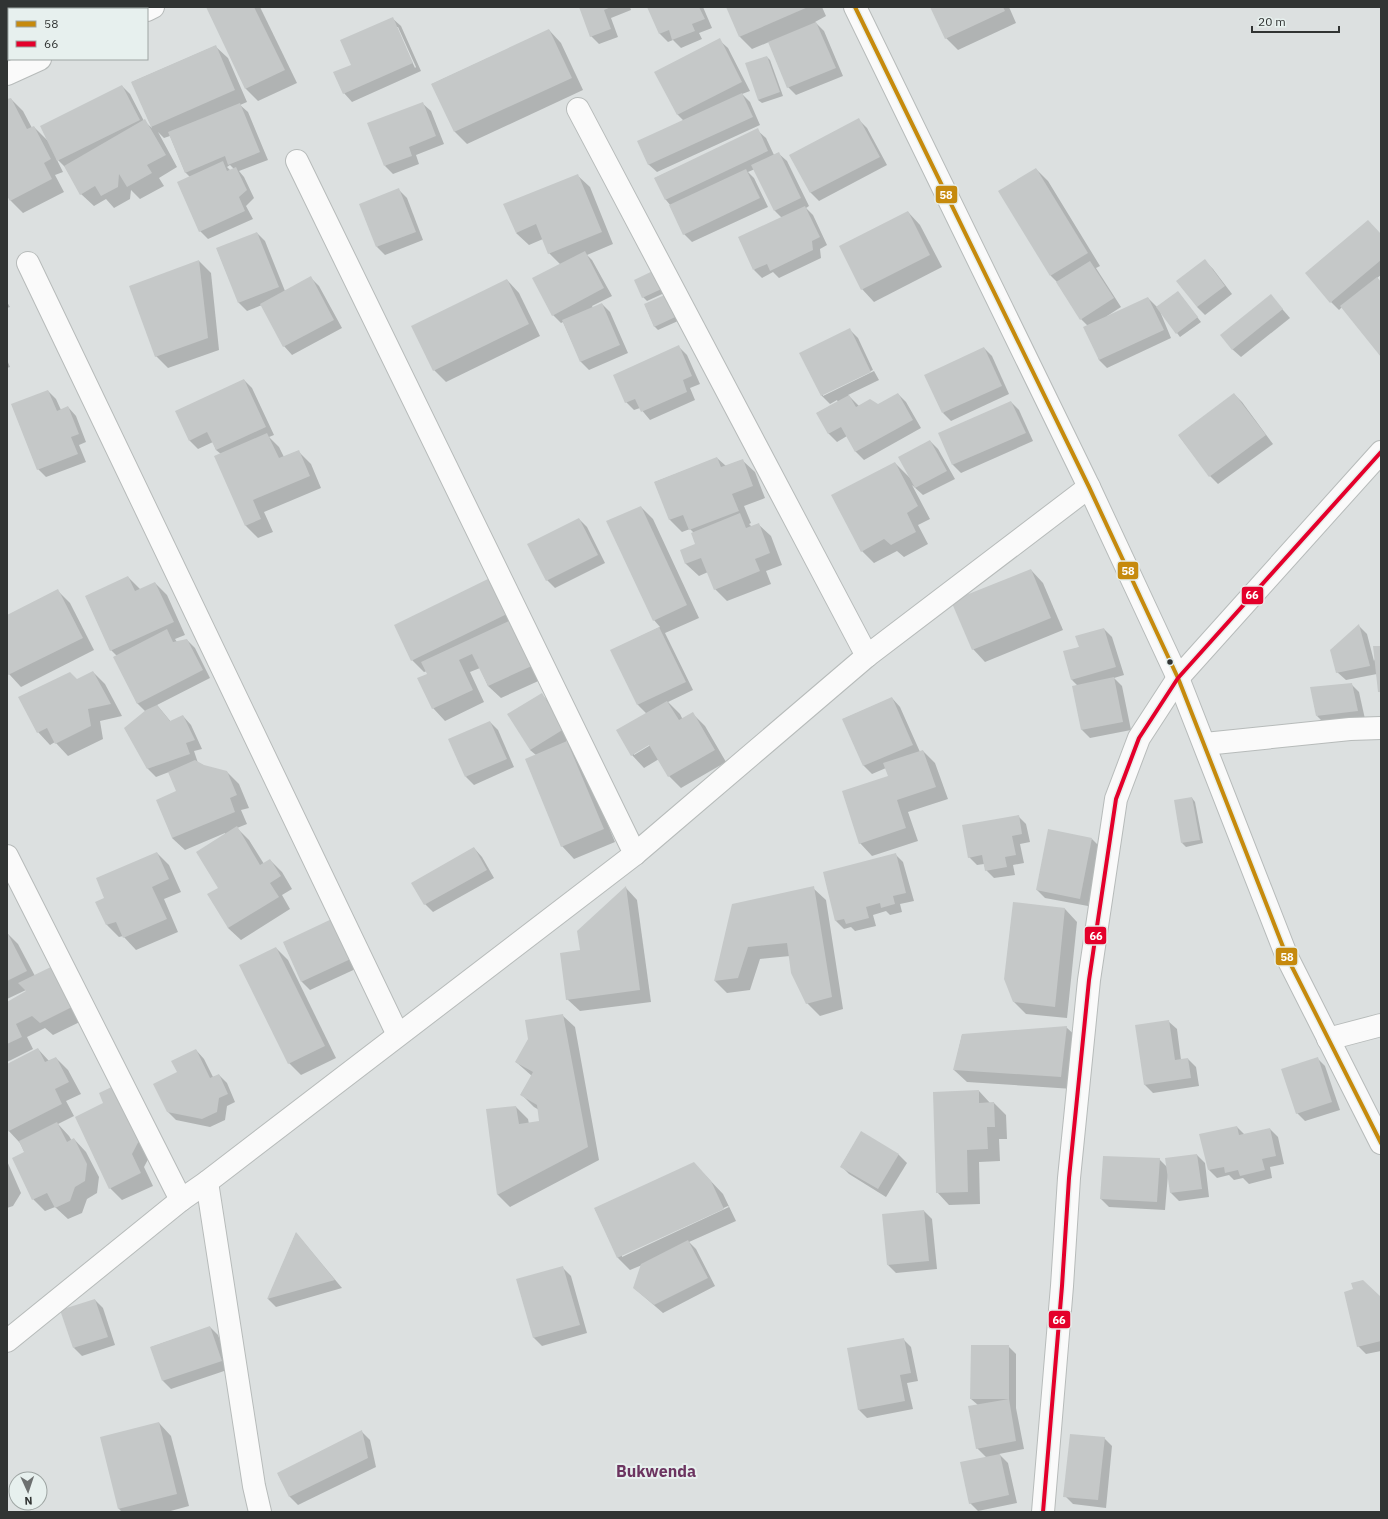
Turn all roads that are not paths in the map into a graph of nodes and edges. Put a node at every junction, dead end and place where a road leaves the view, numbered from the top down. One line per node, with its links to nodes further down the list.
1 (855, 7): 8 (street)
2 (38, 60): 3 (street)
3 (7, 74)
4 (578, 109): 9 (street)
5 (297, 161): 13 (street)
6 (28, 263): 16 (street)
7 (1381, 452): 10 (street)
8 (1089, 487): 9 (street); 10 (street)
9 (867, 656): 13 (street)
10 (1178, 678): 12 (street); 23 (street)
11 (1381, 728): 12 (street)
12 (1205, 744): 17 (street)
13 (635, 854): 16 (street)
14 (7, 856): 20 (street)
15 (1381, 1025): 17 (street)
16 (398, 1035): 19 (street)
17 (1328, 1039): 18 (street)
18 (1381, 1143)
19 (207, 1182): 20 (street); 22 (street)
20 (181, 1200): 21 (street)
21 (7, 1341)
22 (260, 1512)
23 (1042, 1512)

